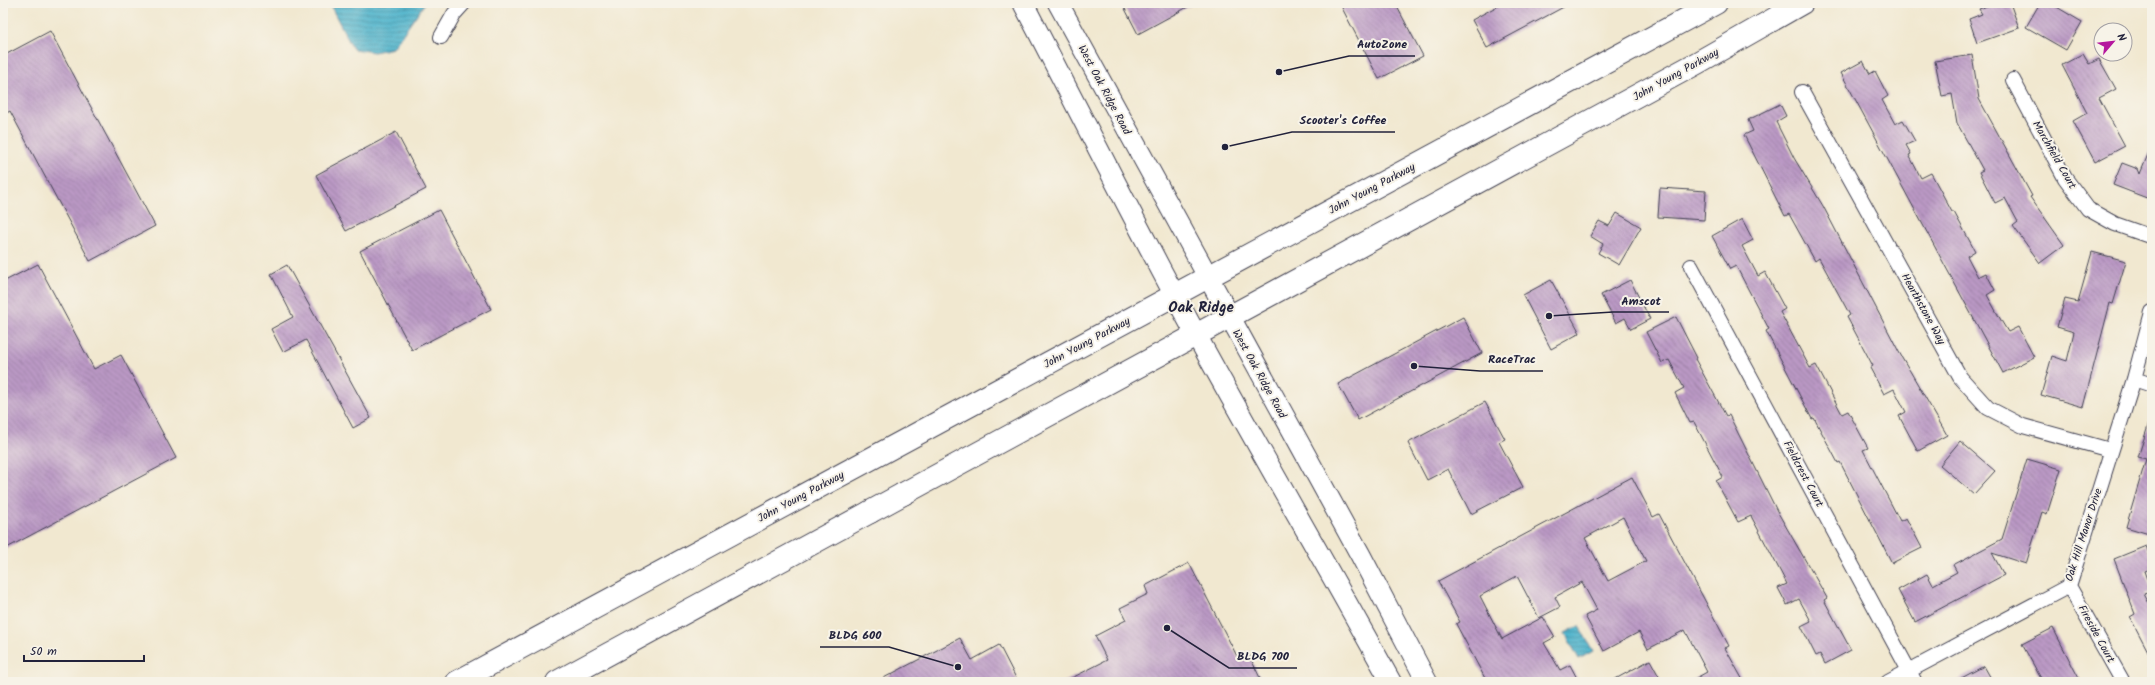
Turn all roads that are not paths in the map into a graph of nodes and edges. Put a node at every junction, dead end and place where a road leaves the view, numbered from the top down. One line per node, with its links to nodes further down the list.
1 (464, 3): 6 (street)
2 (1023, 3): 12 (street)
3 (1058, 3): 11 (street, West Oak Ridge Road)
4 (1716, 3): 11 (main road, John Young Parkway)
5 (1802, 3): 14 (main road, John Young Parkway)
6 (441, 37)
7 (2013, 80): 9 (street, Marchfield Court)
8 (1802, 92): 18 (street, Hearthstone Way)
9 (2152, 237)
10 (1691, 266): 20 (street, Fieldcrest Court)
11 (1207, 279): 12 (main road, John Young Parkway); 14 (street, West Oak Ridge Road)
12 (1175, 296): 15 (street); 21 (main road, John Young Parkway)
13 (2152, 312): 16 (street, Oak Hill Manor Drive)
14 (1228, 318): 15 (main road, John Young Parkway); 24 (street, West Oak Ridge Road)
15 (1197, 335): 22 (main road, John Young Parkway); 23 (street)
16 (2134, 379): 17 (street); 18 (street, Oak Hill Manor Drive)
17 (2152, 385)
18 (2110, 450): 19 (street, Oak Hill Manor Drive)
19 (2069, 586): 20 (street, Oak Hill Manor Drive); 26 (street, Fireside Court)
20 (1912, 676): 25 (street, Oak Hill Manor Drive)
21 (457, 682)
22 (557, 682)
23 (1391, 682)
24 (1427, 682)
25 (1888, 682)
26 (2123, 682)

